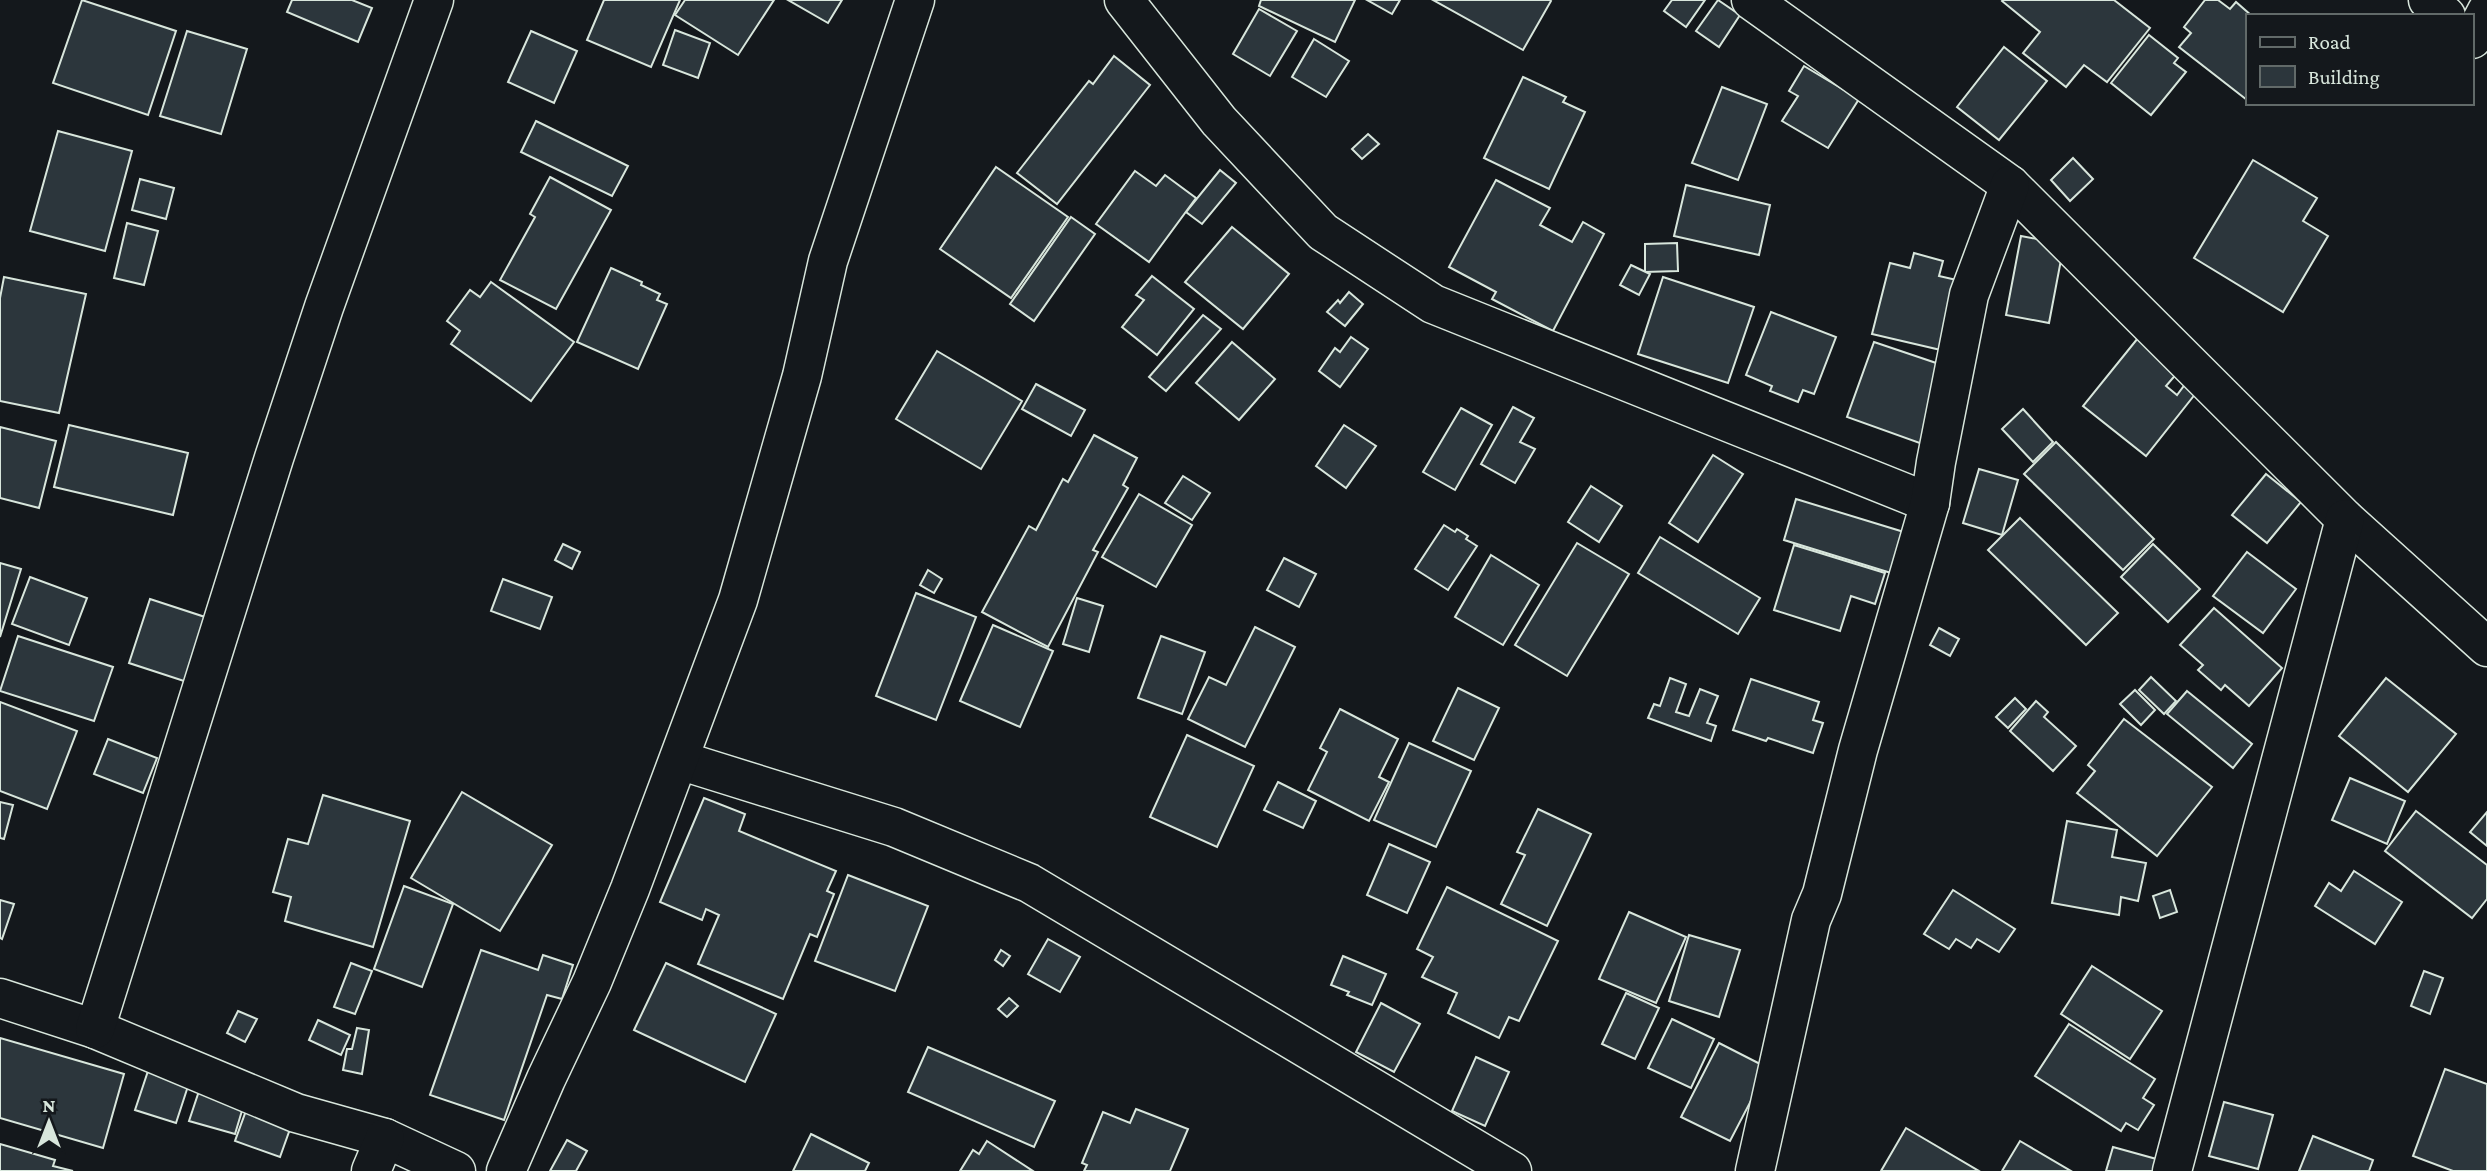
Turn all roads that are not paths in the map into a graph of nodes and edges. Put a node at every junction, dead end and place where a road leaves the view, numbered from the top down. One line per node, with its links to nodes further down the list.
1 (434, 0): 13 (street)
2 (915, 0): 11 (street)
3 (1124, 0): 8 (street)
4 (1751, 0): 7 (street)
5 (2428, 0): 6 (street)
6 (2448, 14)
7 (2010, 185): 8 (street); 9 (street)
8 (1930, 503): 18 (street)
9 (2345, 519): 10 (street); 19 (street)
10 (2487, 647)
11 (679, 760): 16 (street); 17 (street)
12 (0, 998): 13 (street)
13 (95, 1029): 14 (street)
14 (378, 1154): 15 (street)
15 (456, 1171)
16 (506, 1171)
17 (1512, 1171)
18 (1755, 1171)
19 (2172, 1171)

